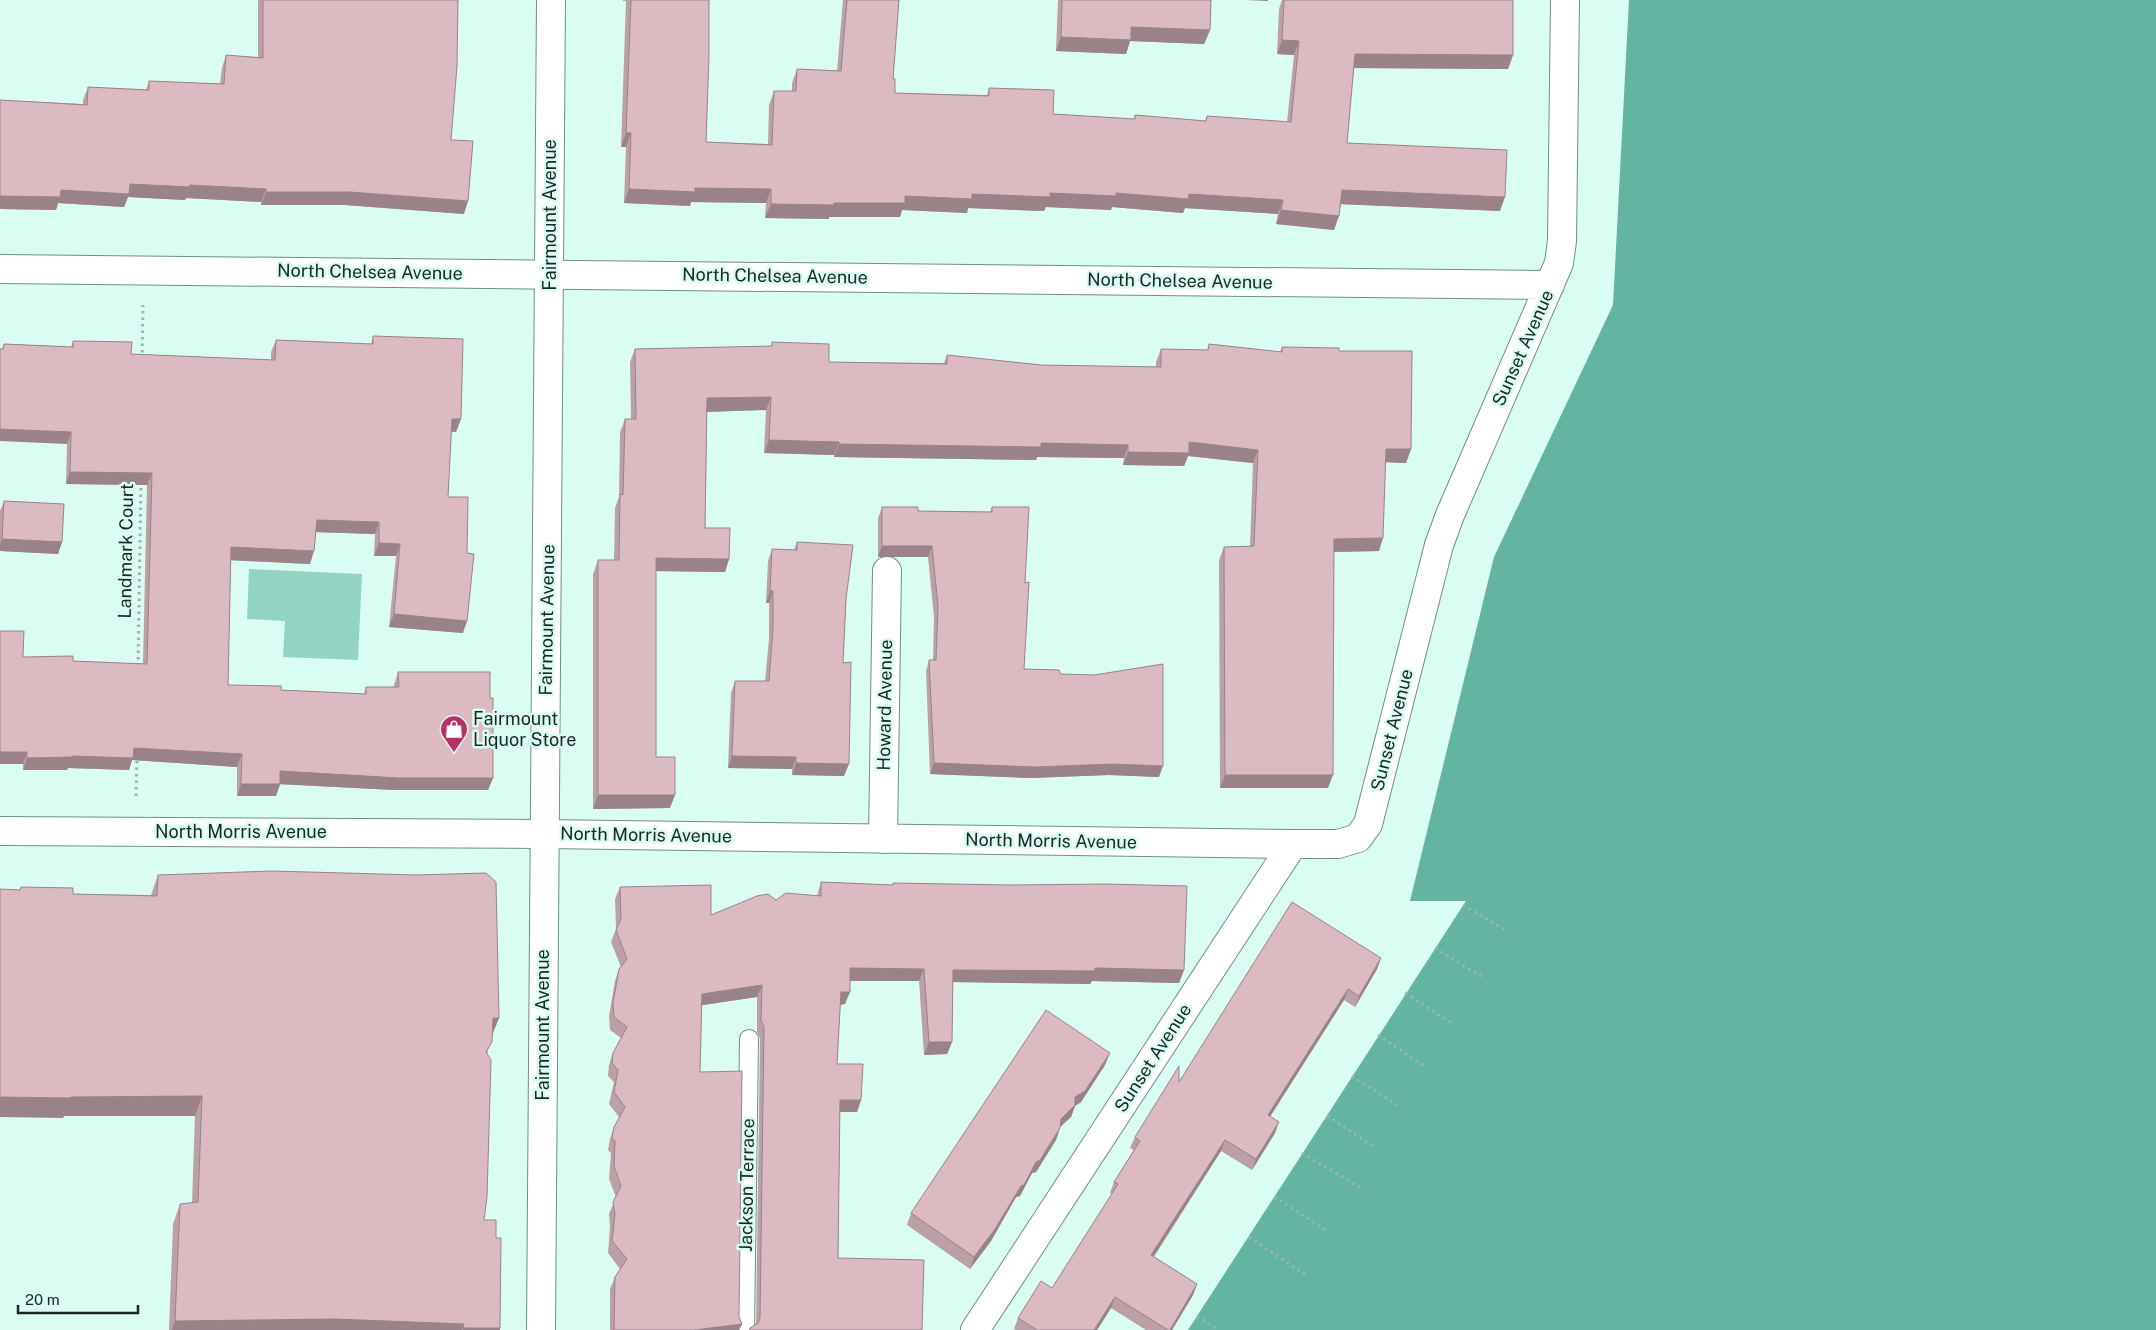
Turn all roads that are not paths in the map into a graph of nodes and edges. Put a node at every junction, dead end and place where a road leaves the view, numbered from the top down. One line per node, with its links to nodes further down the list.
1 (551, 0): 4 (street, Fairmount Avenue)
2 (1565, 0): 5 (street, Sunset Avenue)
3 (0, 269): 4 (street, North Chelsea Avenue)
4 (550, 274): 5 (street, North Chelsea Avenue); 8 (street, Fairmount Avenue)
5 (1550, 285): 10 (street, Sunset Avenue)
6 (887, 571): 9 (street, Howard Avenue)
7 (0, 831): 8 (street, North Morris Avenue)
8 (545, 834): 9 (street, North Morris Avenue); 12 (street, Fairmount Avenue)
9 (883, 839): 10 (street, North Morris Avenue)
10 (1293, 844): 14 (street, Sunset Avenue)
11 (749, 1039): 13 (lane, Jackson Terrace)
12 (541, 1330)
13 (745, 1330)
14 (975, 1330)

